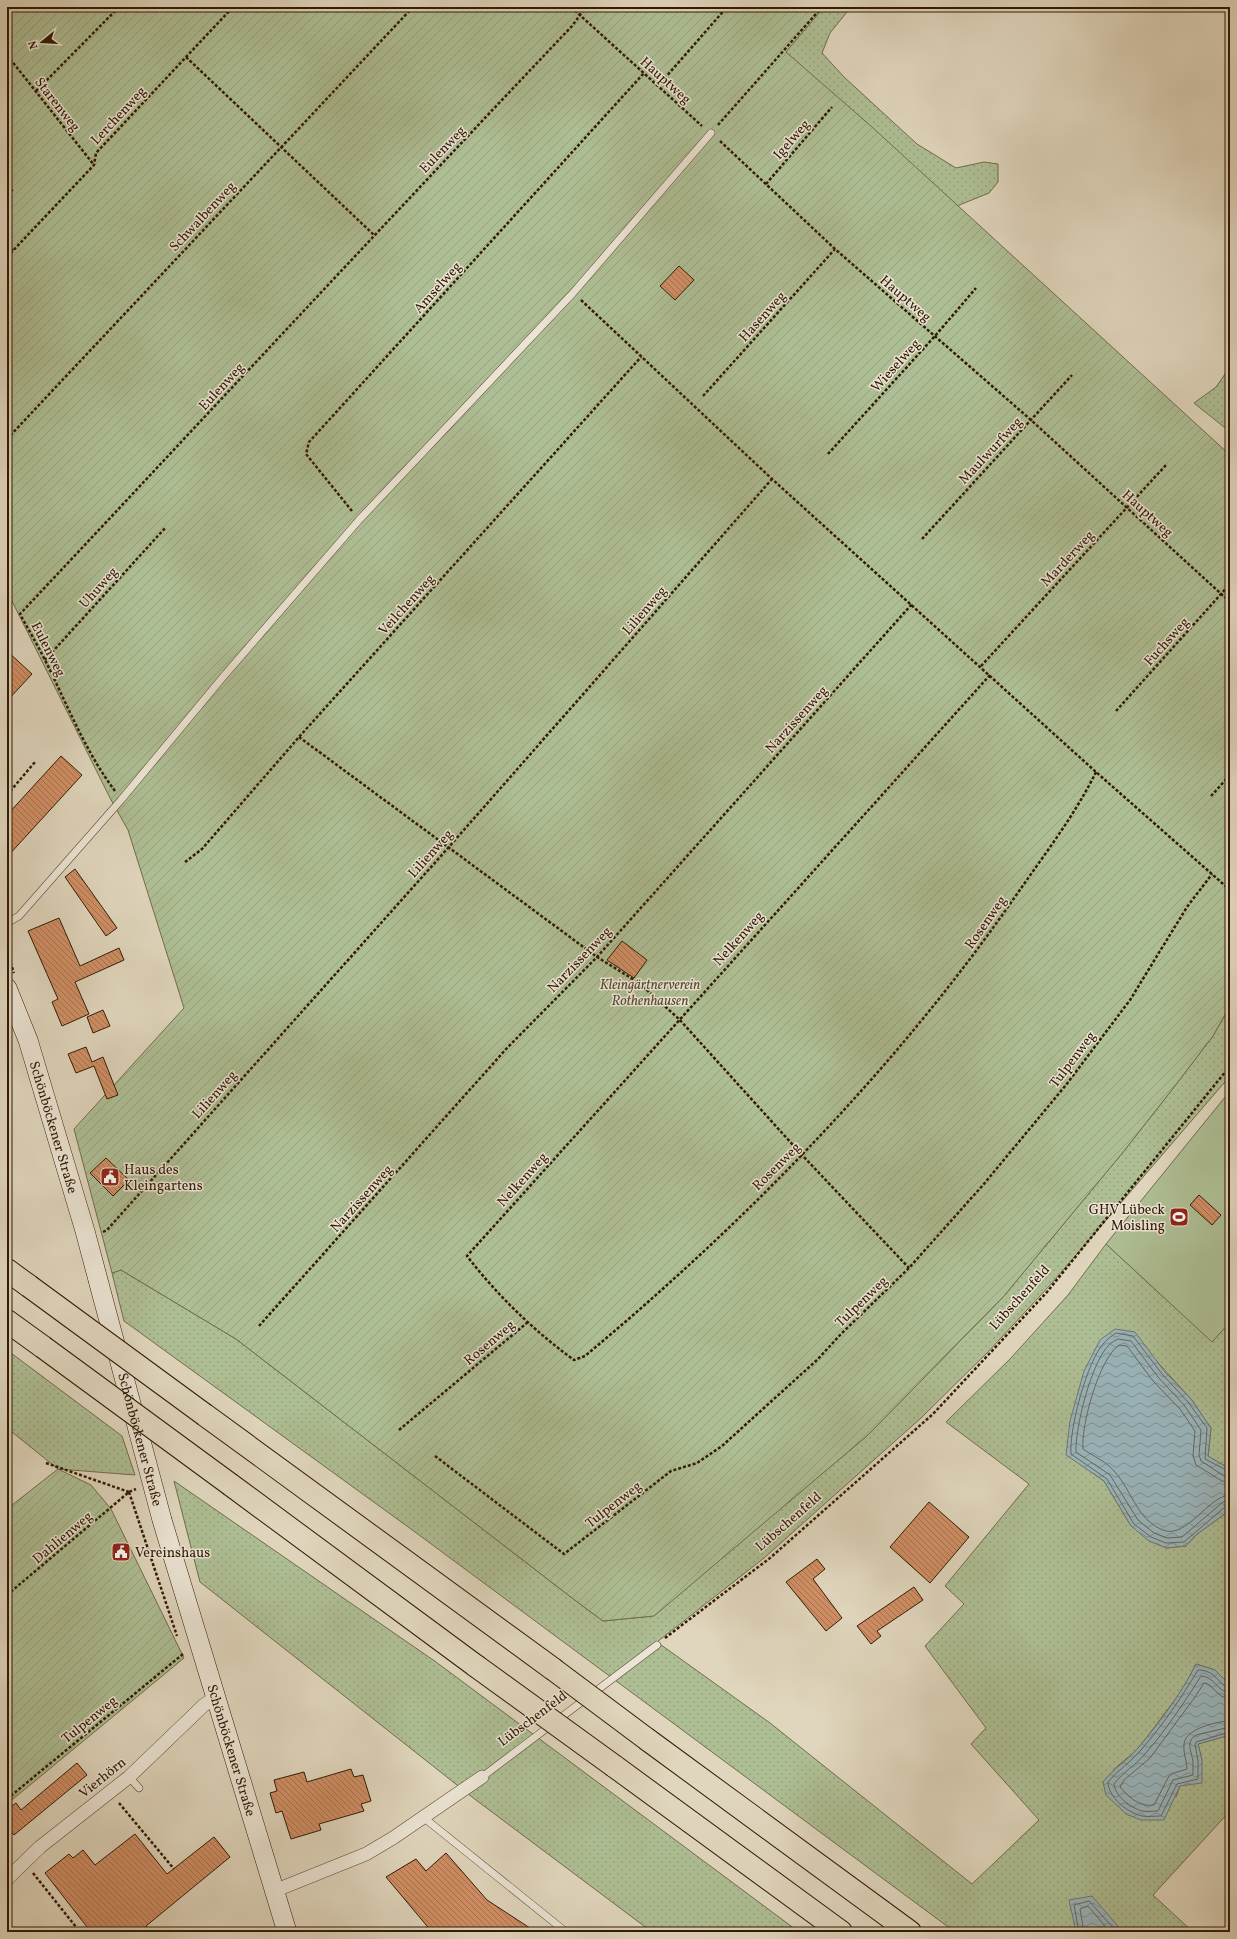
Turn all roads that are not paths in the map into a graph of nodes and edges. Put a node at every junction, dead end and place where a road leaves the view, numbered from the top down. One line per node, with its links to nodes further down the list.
1 (711, 133): 2 (lane)
2 (7, 923)
3 (7, 988): 7 (main road, Schönböckener Straße)
4 (7, 1270): 17 (highway, bridge)
5 (7, 1321): 16 (highway, bridge)
6 (657, 1645): 9 (lane, Lübschenfeld)
7 (216, 1697): 8 (street, Vierhörn); 13 (main road, Schönböckener Straße)
8 (129, 1777): 10 (lane); 12 (street, Vierhörn)
9 (482, 1777): 11 (street, Lübschenfeld)
10 (139, 1788)
11 (423, 1817): 13 (street, Lübschenfeld); 15 (lane)
12 (7, 1879)
13 (274, 1892): 14 (main road, Schönböckener Straße)
14 (287, 1932)
15 (566, 1932)
16 (841, 1932)
17 (910, 1932)

